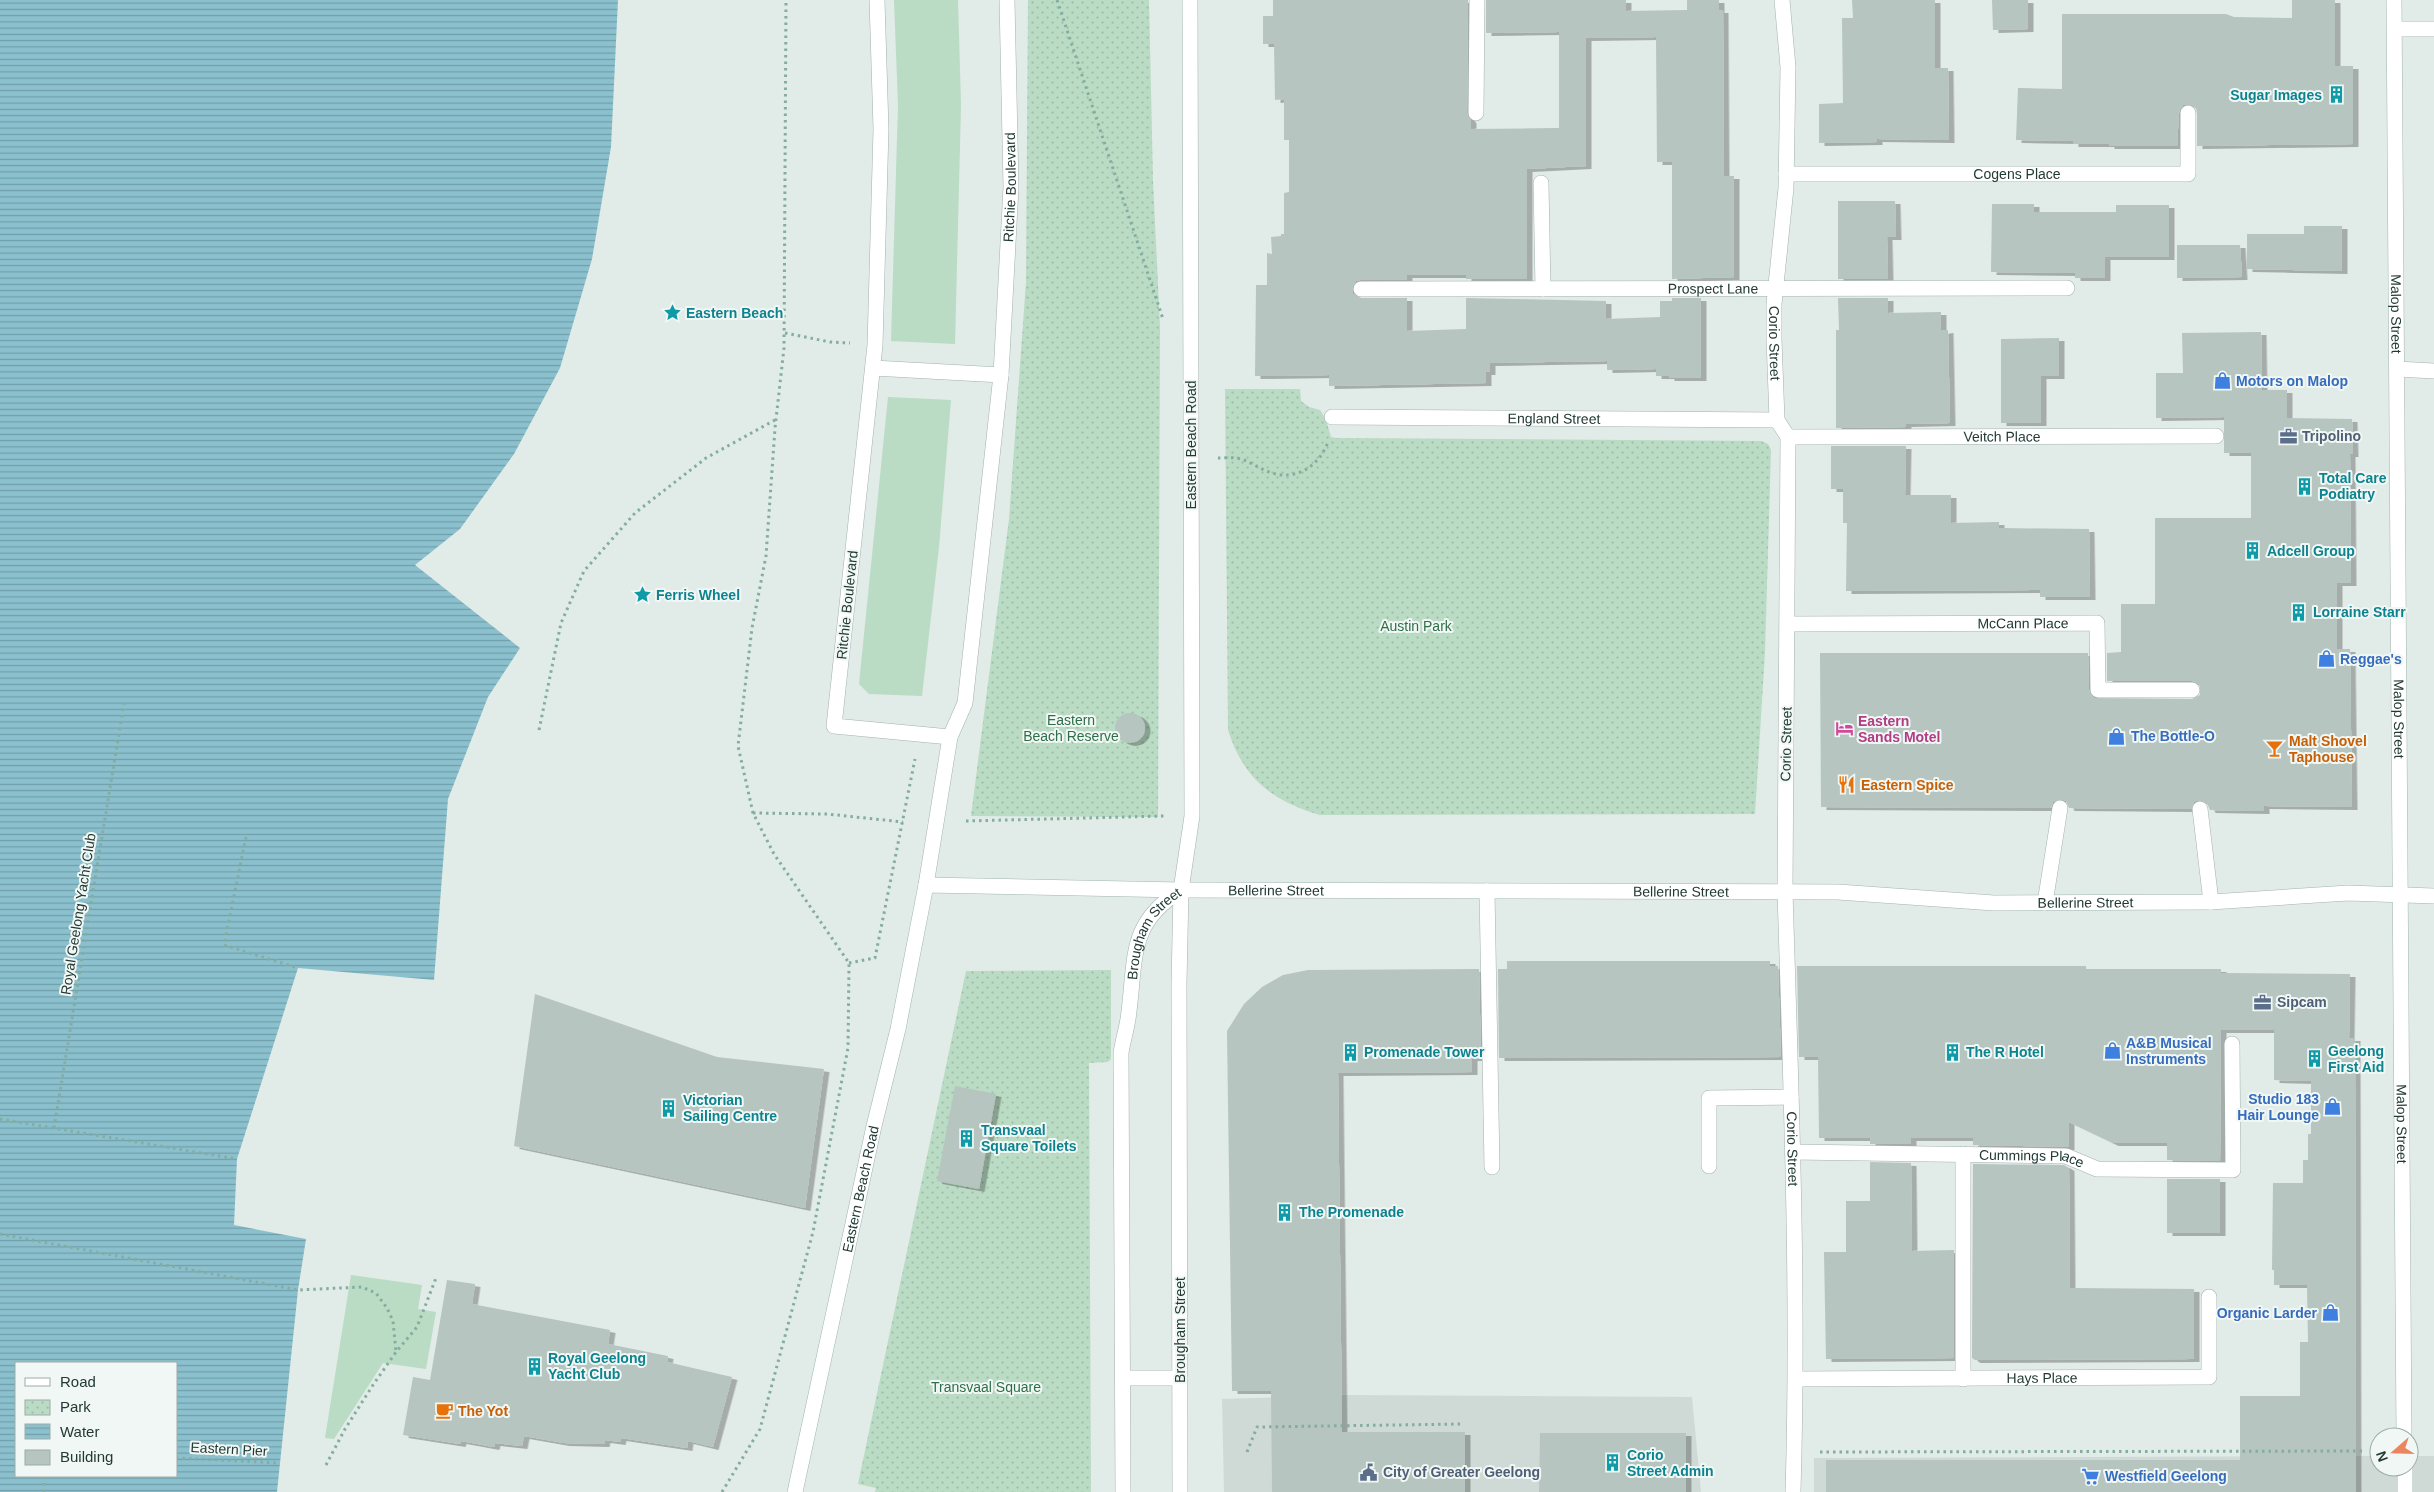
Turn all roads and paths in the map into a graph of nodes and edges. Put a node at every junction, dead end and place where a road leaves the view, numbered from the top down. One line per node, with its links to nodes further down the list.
1 (786, 0): 20 (path)
2 (877, 0): 21 (street, Ritchie Boulevard)
3 (1007, 0): 25 (street, Ritchie Boulevard)
4 (1057, 0): 19 (path)
5 (1190, 0): 46 (street, Eastern Beach Road)
6 (1478, 0): 12 (street)
7 (1782, 0): 13 (street, Corio Street)
8 (2394, 0): 9 (street, Malop Street)
9 (2395, 29): 10 (street); 23 (street, Malop Street)
10 (2434, 29)
11 (2188, 113): 13 (street, Cogens Place)
12 (1476, 114)
13 (1786, 174): 18 (street, Corio Street)
14 (1541, 183): 17 (street)
15 (2067, 288): 18 (street, Prospect Lane)
16 (1361, 289): 17 (street, Prospect Lane)
17 (1543, 289): 18 (street, Prospect Lane)
18 (1776, 289): 28 (street, Corio Street)
19 (1166, 327)
20 (784, 333): 21 (path); 27 (path)
21 (875, 345): 22 (street, Ritchie Boulevard)
22 (873, 368): 25 (street); 36 (street, Ritchie Boulevard)
23 (2397, 370): 24 (street); 49 (street, Malop Street)
24 (2434, 371)
25 (1001, 375): 37 (street, Ritchie Boulevard)
26 (1332, 417): 28 (street, England Street); 31 (path)
27 (776, 420): 35 (path); 40 (path)
28 (1777, 420): 30 (street)
29 (2216, 436): 30 (street, Veitch Place)
30 (1788, 437): 32 (street, Corio Street)
31 (1218, 458)
32 (1788, 624): 33 (street, McCann Place); 48 (street, Corio Street)
33 (2192, 690)
34 (124, 703): 58 (path, Royal Geelong Yacht Club)
35 (539, 730)
36 (919, 733): 37 (street, Ritchie Boulevard); 43 (path)
37 (950, 736): 45 (street, Ritchie Boulevard)
38 (2060, 808): 52 (street)
39 (2200, 809): 51 (street)
40 (753, 813): 43 (path); 53 (path)
41 (1165, 817): 42 (path)
42 (966, 821)
43 (903, 822): 53 (path)
44 (246, 837): 54 (path)
45 (926, 885): 46 (street, Bellerine Street); 84 (street, Eastern Beach Road)
46 (1181, 890): 47 (street, Bellerine Street); 68 (street, Brougham Street); 69 (street, Brougham Street)
47 (1487, 891): 48 (street, Bellerine Street); 63 (street)
48 (1785, 891): 52 (street, Bellerine Street); 56 (street, Corio Street)
49 (2400, 896): 50 (street, Bellerine Street); 51 (street, Bellerine Street); 73 (street, Malop Street)
50 (2434, 896)
51 (2211, 902): 52 (street, Bellerine Street)
52 (2045, 903)
53 (849, 963): 83 (path)
54 (298, 968)
55 (2232, 1044): 60 (street, Cummings Place)
56 (1791, 1097): 59 (street, Corio Street); 62 (street)
57 (0, 1119): 58 (path)
58 (54, 1128): 61 (path)
59 (1793, 1152): 60 (street, Cummings Place); 71 (street, Corio Street)
60 (1963, 1154): 70 (street)
61 (237, 1159)
62 (1709, 1166)
63 (1492, 1167)
64 (0, 1234): 67 (path)
65 (436, 1278): 67 (path)
66 (2209, 1297): 70 (street, Hays Place)
67 (396, 1352): 79 (path)
68 (1123, 1378): 69 (street); 85 (street, Brougham Street)
69 (1180, 1378): 86 (street, Brougham Street)
70 (1963, 1379): 71 (street, Hays Place)
71 (1796, 1380): 87 (street, Corio Street)
72 (1462, 1424): 75 (path)
73 (2404, 1427)
74 (2364, 1451): 76 (path)
75 (1247, 1452)
76 (1820, 1452)
77 (178, 1458): 78 (path, Eastern Pier)
78 (280, 1463)
79 (326, 1465)
80 (44, 1477): 82 (path)
81 (2405, 1477): 88 (street)
82 (44, 1492)
83 (722, 1492)
84 (795, 1492)
85 (1123, 1492)
86 (1180, 1492)
87 (1793, 1492)
88 (2405, 1492)

